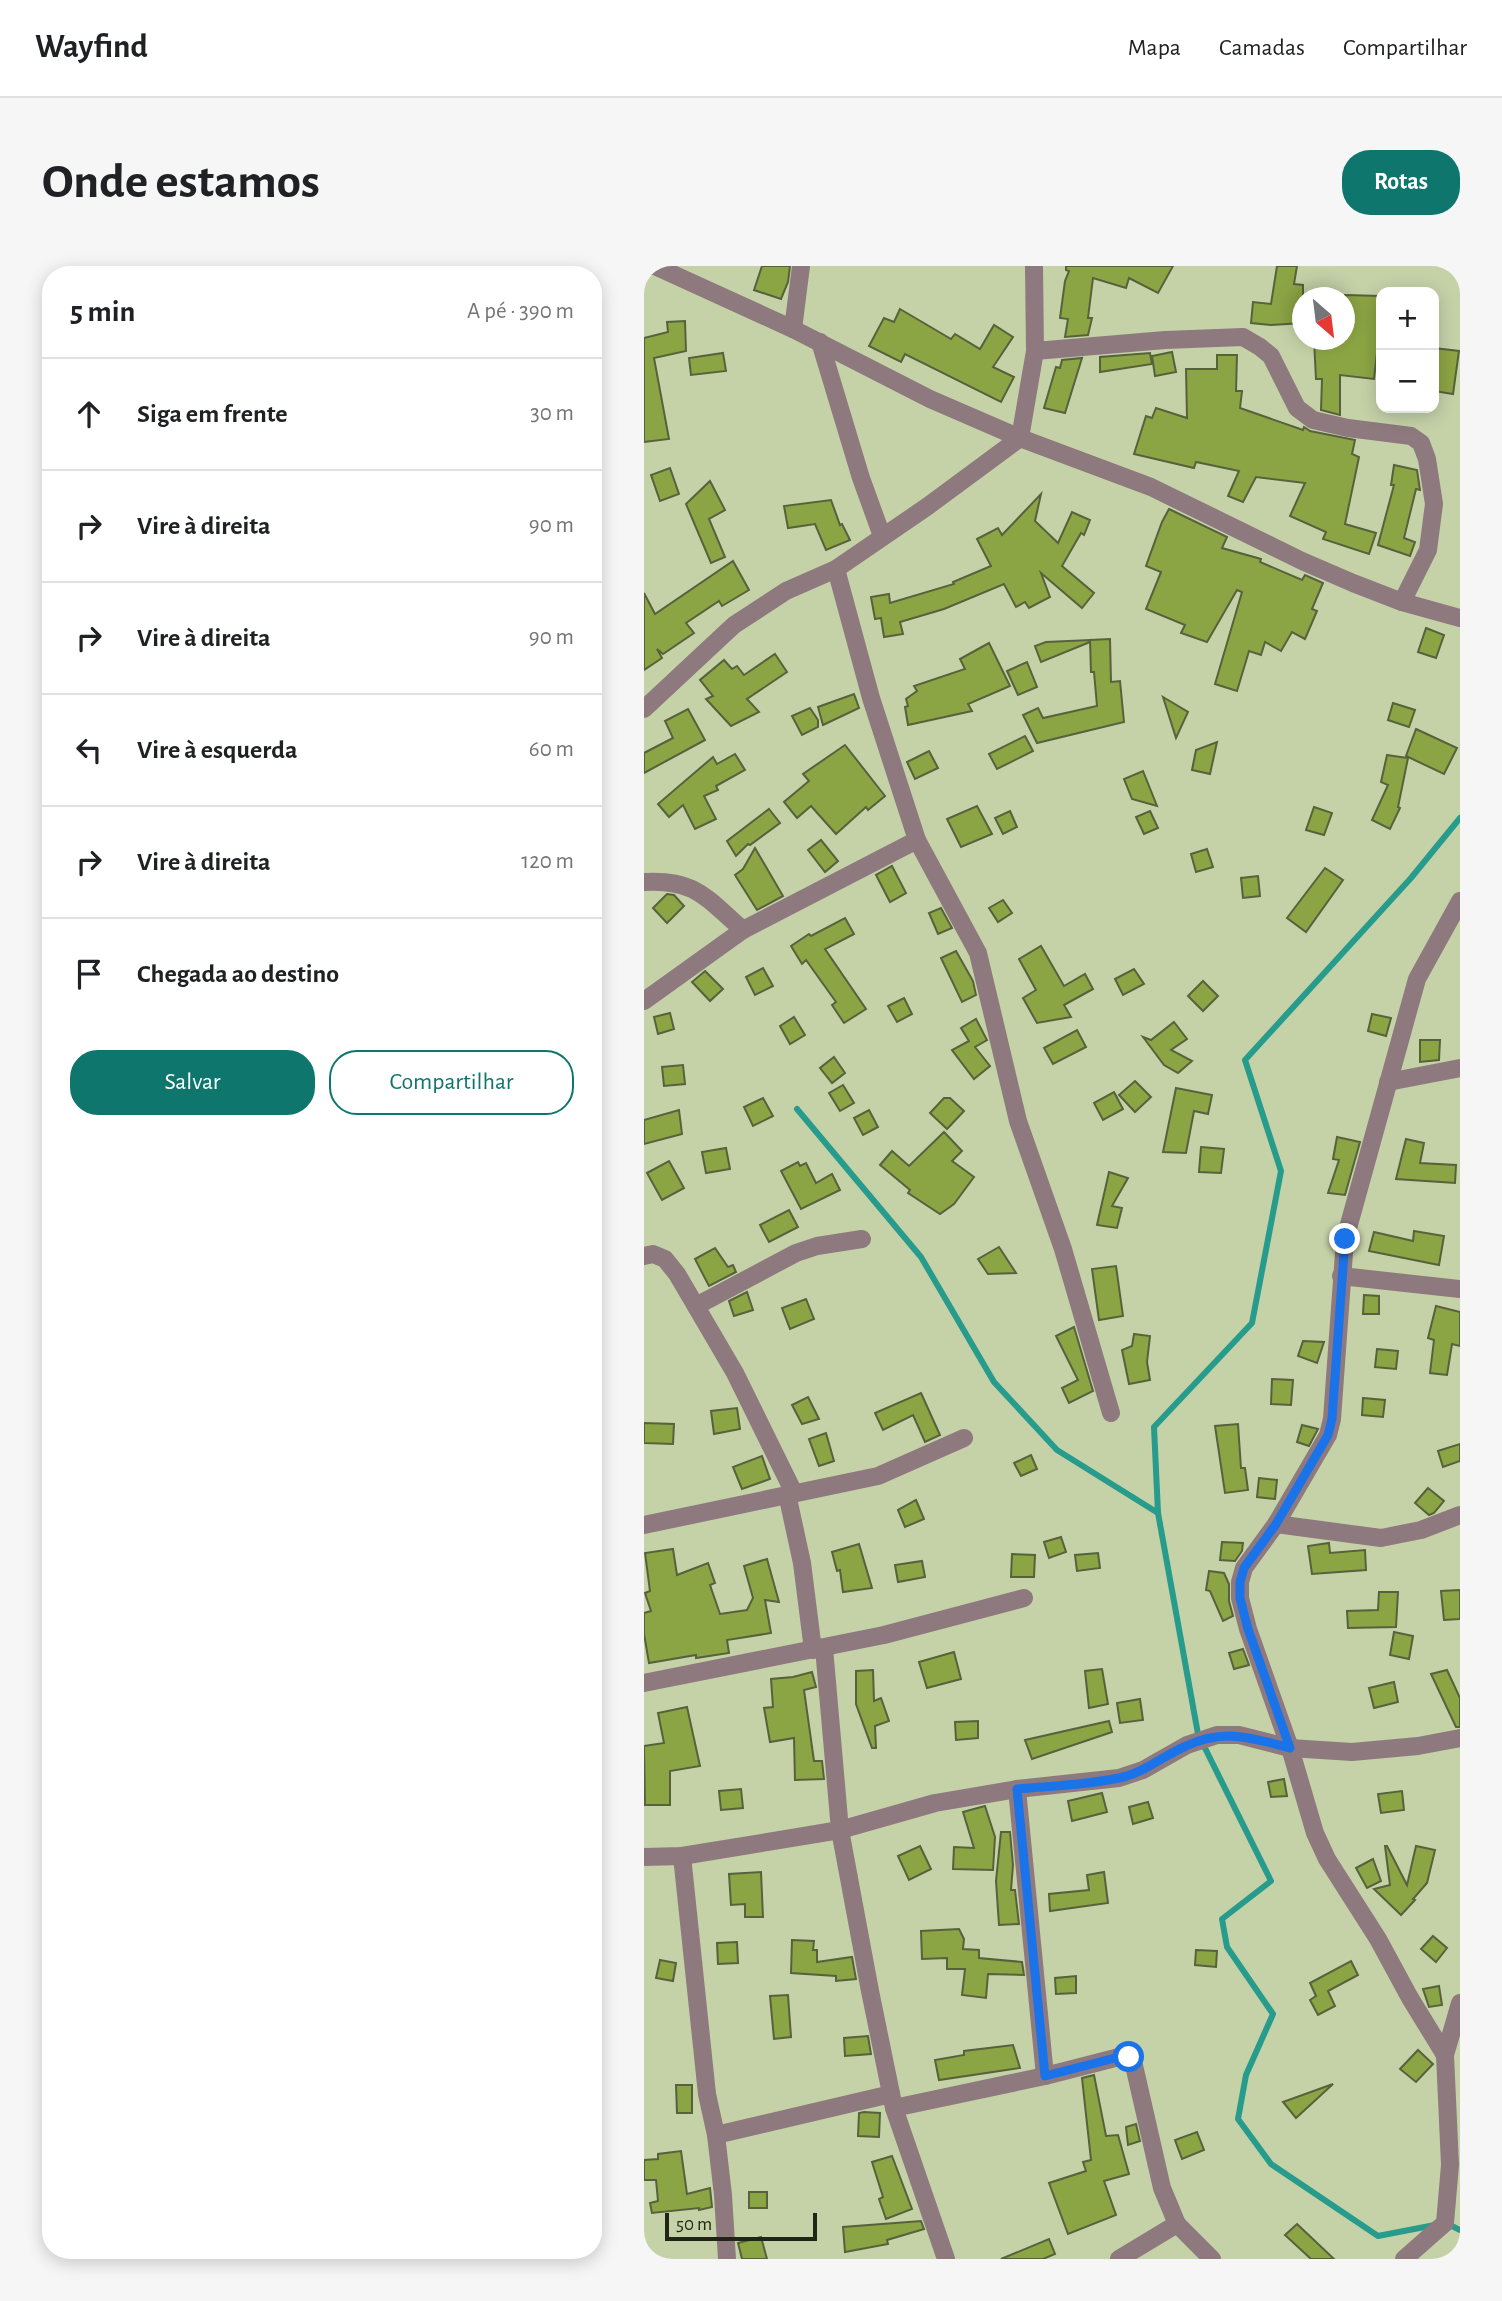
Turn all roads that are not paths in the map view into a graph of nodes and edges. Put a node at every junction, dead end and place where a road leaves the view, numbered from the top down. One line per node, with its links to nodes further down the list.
1 (655, 266): 4 (street)
2 (801, 266): 4 (street)
3 (1034, 266): 6 (street)
4 (793, 329): 5 (street)
5 (820, 342): 7 (street); 8 (street)
6 (1035, 351): 7 (street); 10 (street)
7 (1020, 438): 8 (street); 10 (street)
8 (882, 536): 9 (street)
9 (836, 569): 12 (street); 13 (street)
10 (1402, 602): 11 (street)
11 (1460, 618)
12 (644, 709)
13 (917, 840): 16 (street); 25 (street)
14 (644, 882): 16 (street)
15 (1460, 901): 19 (street)
16 (743, 930): 17 (street)
17 (644, 1001)
18 (1460, 1068): 19 (street)
19 (1388, 1082): 22 (street)
20 (862, 1239): 24 (street)
21 (644, 1256): 24 (street)
22 (1341, 1276): 23 (street); 29 (street)
23 (1460, 1289)
24 (696, 1306): 27 (street)
25 (1111, 1413)
26 (964, 1438): 27 (street)
27 (791, 1493): 30 (street); 32 (street)
28 (1460, 1515): 29 (street)
29 (1276, 1524): 35 (street)
30 (644, 1525)
31 (1024, 1598): 32 (street)
32 (818, 1649): 33 (street); 37 (street)
33 (644, 1683)
34 (1460, 1738): 35 (street)
35 (1290, 1748): 36 (street); 41 (street)
36 (1017, 1789): 37 (street); 42 (street)
37 (840, 1829): 38 (street); 43 (street)
38 (682, 1856): 39 (street); 44 (street)
39 (644, 1857)
40 (1460, 2003): 41 (street)
41 (1445, 2055): 45 (street)
42 (1045, 2076): 43 (street); 46 (street)
43 (892, 2101): 44 (street); 48 (street)
44 (716, 2135): 47 (street)
45 (1454, 2141): 51 (street)
46 (1177, 2224): 49 (street); 50 (street)
47 (727, 2259)
48 (946, 2259)
49 (1119, 2259)
50 (1212, 2259)
51 (1404, 2259)

